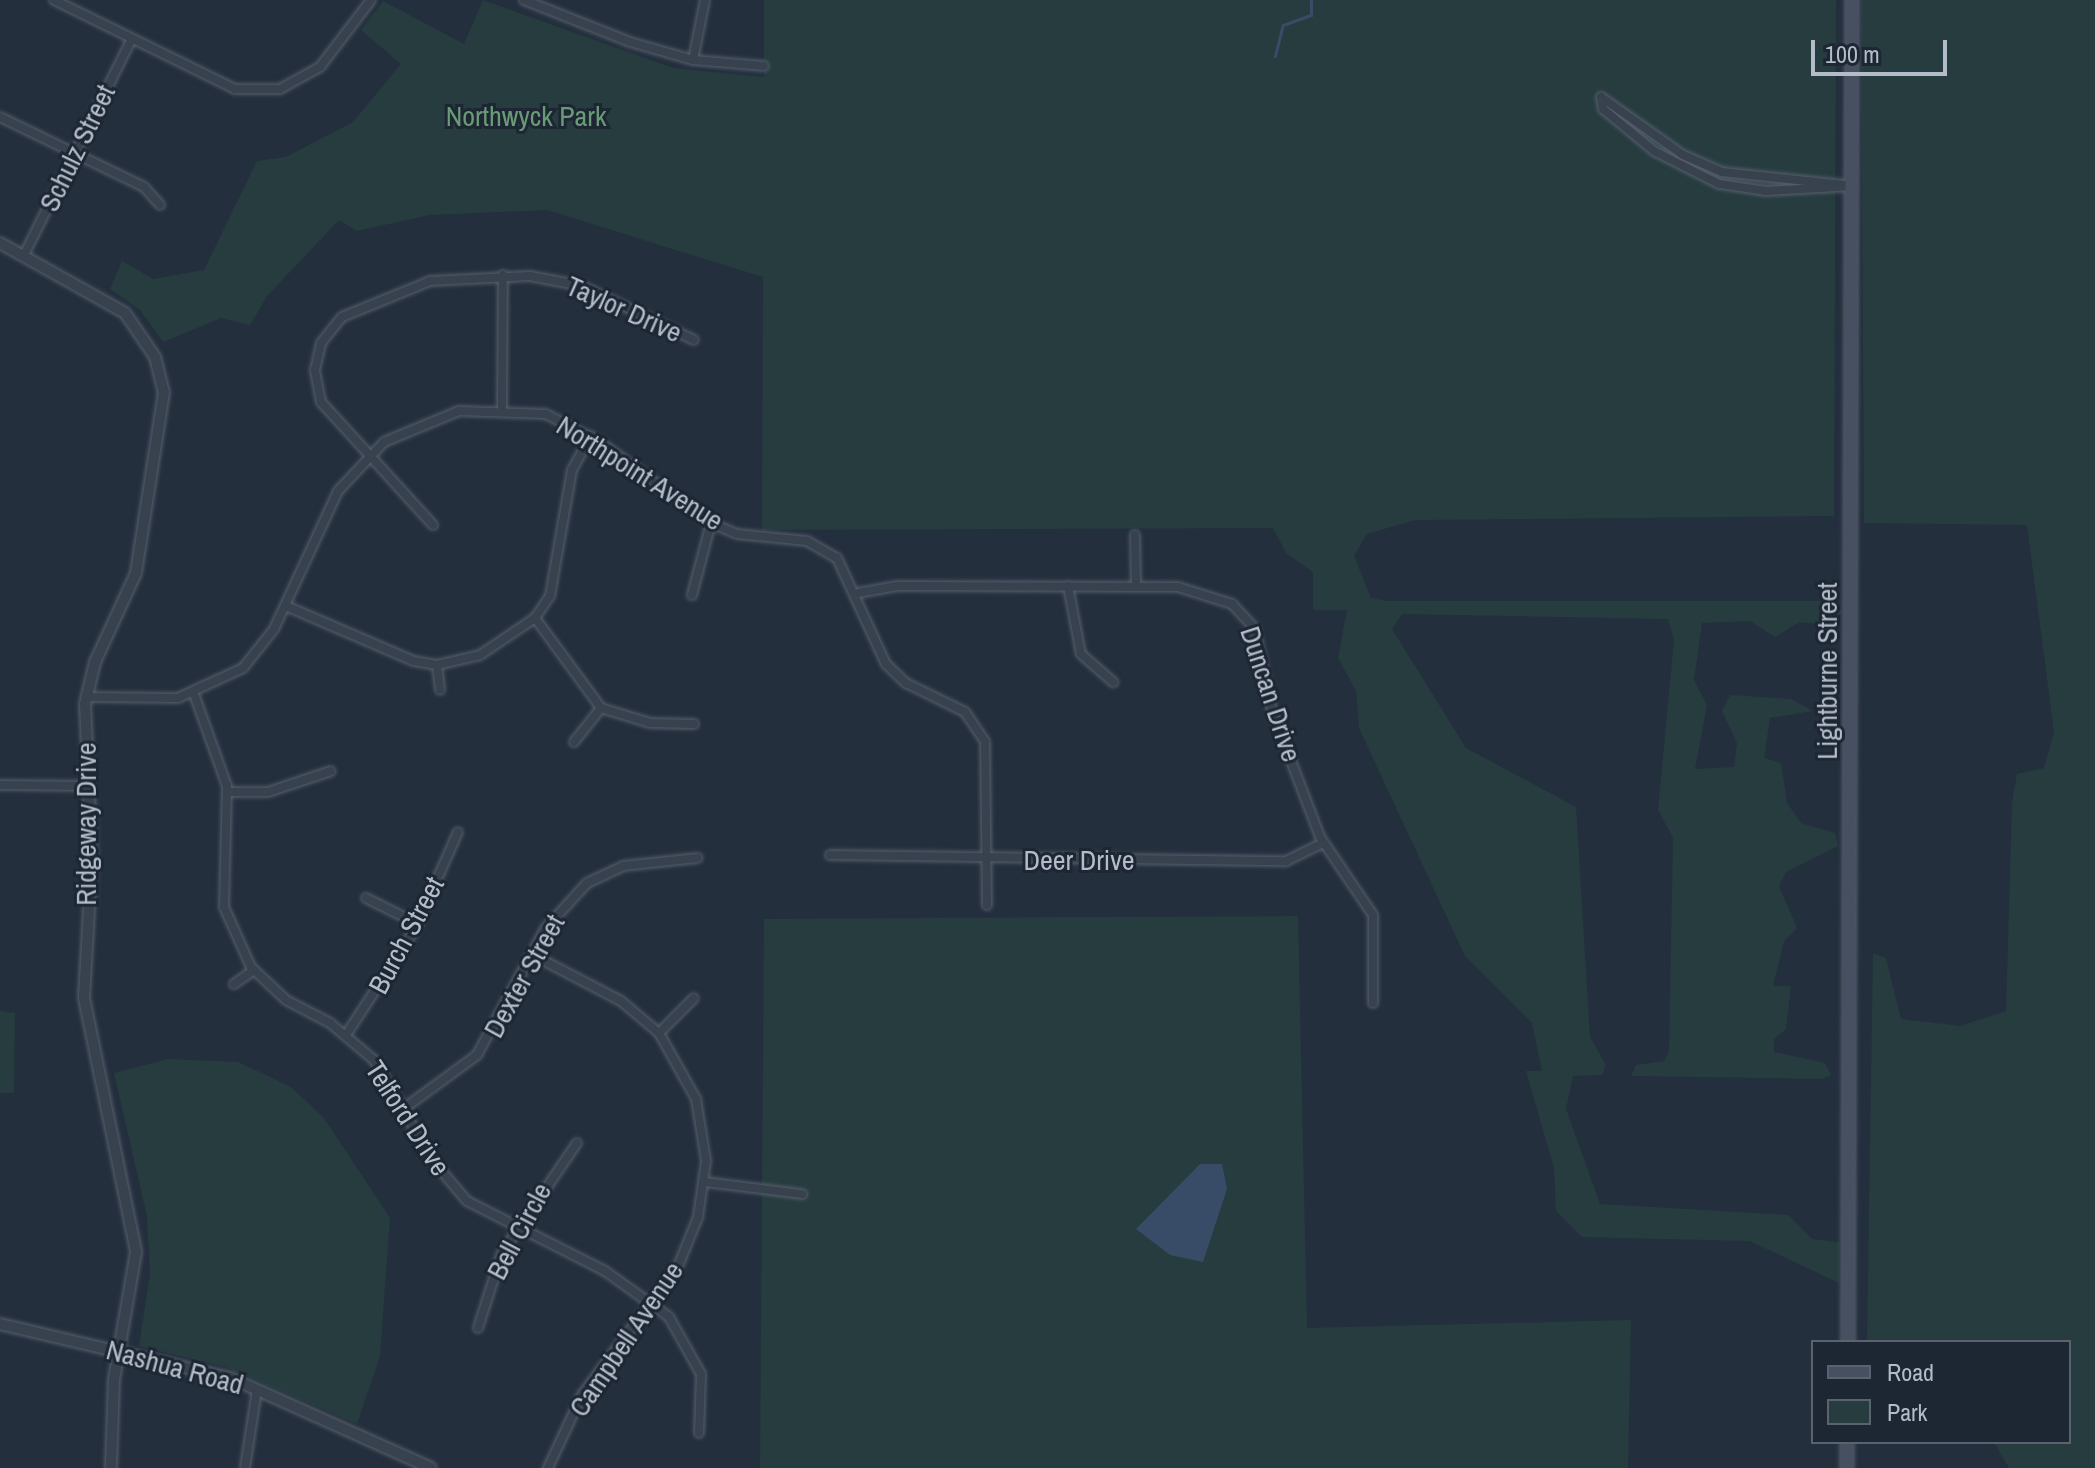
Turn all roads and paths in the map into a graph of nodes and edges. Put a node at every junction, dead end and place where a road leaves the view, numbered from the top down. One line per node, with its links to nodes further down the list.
1 (54, 0): 6 (street)
2 (371, 0): 6 (street)
3 (524, 0): 7 (street)
4 (705, 0): 7 (street)
5 (1852, 0): 13 (main road, Lightburne Street)
6 (130, 42): 10 (street, Schulz Street)
7 (693, 60): 8 (street)
8 (764, 66)
9 (0, 117): 10 (street)
10 (75, 154): 14 (street); 16 (street, Schulz Street)
11 (1722, 172): 12 (street); 12 (street); 13 (street)
12 (1719, 184): 13 (street)
13 (1853, 186): 66 (main road, Lightburne Street)
14 (160, 205)
15 (0, 243): 16 (street)
16 (24, 255): 35 (street, Ridgeway Drive)
17 (503, 275): 18 (street, Taylor Drive); 19 (street); 21 (street, Taylor Drive)
18 (694, 340)
19 (502, 407): 20 (street, Northpoint Avenue); 21 (street, Northpoint Avenue)
20 (591, 436): 22 (street, Northpoint Avenue); 30 (street)
21 (367, 456): 23 (street, Taylor Drive); 29 (street, Northpoint Avenue)
22 (711, 523): 27 (street, Northpoint Avenue); 28 (street)
23 (433, 525)
24 (1135, 535): 26 (street)
25 (1068, 586): 26 (street, Duncan Drive); 27 (street, Duncan Drive); 32 (street)
26 (1136, 587): 44 (street, Duncan Drive)
27 (858, 593): 47 (street, Northpoint Avenue)
28 (692, 595)
29 (286, 606): 31 (street); 34 (street, Northpoint Avenue)
30 (535, 618): 31 (street); 36 (street)
31 (437, 665): 33 (street)
32 (1113, 682)
33 (440, 690)
34 (194, 694): 35 (street, Northpoint Avenue); 42 (street, Telford Drive)
35 (86, 697): 41 (street, Ridgeway Drive)
36 (601, 708): 37 (street); 38 (street)
37 (694, 724)
38 (574, 742)
39 (331, 771): 42 (street)
40 (0, 785): 41 (street)
41 (88, 786): 67 (street, Ridgeway Drive)
42 (228, 792): 52 (street, Telford Drive)
43 (458, 832): 50 (street, Burch Street)
44 (1323, 843): 47 (street, Deer Drive); 55 (street, Duncan Drive)
45 (830, 855): 47 (street, Deer Drive)
46 (698, 858): 51 (street, Dexter Street)
47 (987, 860): 49 (street, Northpoint Avenue)
48 (366, 898): 50 (street)
49 (987, 905)
50 (418, 924): 57 (street, Burch Street)
51 (533, 955): 56 (street, Campbell Avenue); 58 (street, Dexter Street)
52 (254, 970): 53 (street); 57 (street, Telford Drive)
53 (234, 984)
54 (694, 998): 56 (street)
55 (1373, 1003)
56 (659, 1033): 60 (street, Campbell Avenue)
57 (346, 1035): 58 (street, Telford Drive)
58 (406, 1107): 62 (street, Telford Drive)
59 (577, 1143): 62 (street, Bell Circle)
60 (705, 1182): 61 (street); 63 (street, Campbell Avenue)
61 (802, 1194)
62 (515, 1230): 63 (street, Telford Drive); 65 (street, Bell Circle)
63 (651, 1303): 69 (street, Telford Drive); 75 (street, Campbell Avenue)
64 (0, 1324): 67 (street, Nashua Road)
65 (478, 1328)
66 (1848, 1340)
67 (120, 1350): 68 (street, Nashua Road); 72 (street, Ridgeway Drive)
68 (257, 1390): 71 (street, Nashua Road); 73 (street)
69 (699, 1433)
70 (1847, 1444): 76 (main road)
71 (408, 1464): 74 (street, Nashua Road)
72 (111, 1468)
73 (245, 1468)
74 (431, 1468)
75 (548, 1468)
76 (1847, 1468)

